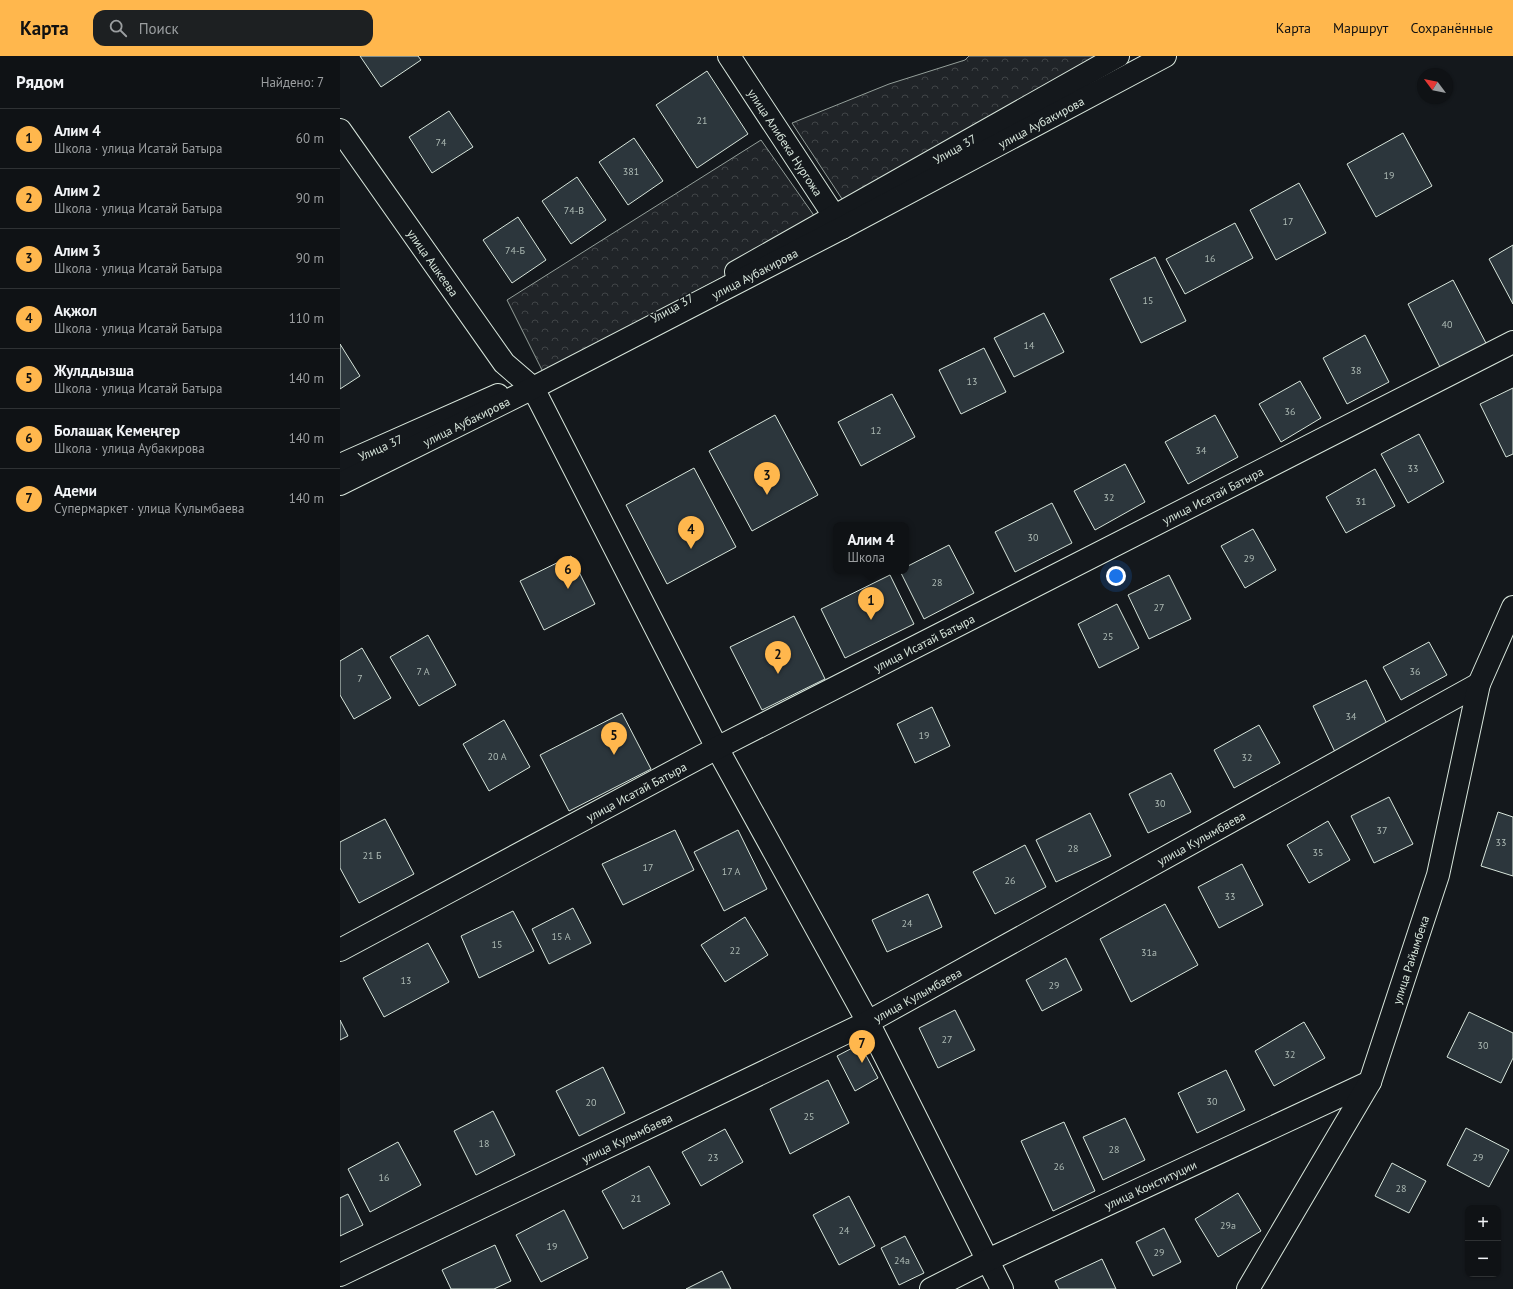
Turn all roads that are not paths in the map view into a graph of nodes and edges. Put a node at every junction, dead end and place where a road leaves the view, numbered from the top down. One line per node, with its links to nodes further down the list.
1 (729, 56): 5 (street, улица Алибека Нургожа)
2 (1118, 56): 8 (street, Улица 37)
3 (1165, 56): 5 (street, улица Аубакирова)
4 (340, 130): 7 (street, улица Ашкеева)
5 (842, 228): 7 (street, улица Аубакирова)
6 (1513, 342): 12 (street, улица Исатай Батыра)
7 (533, 388): 9 (street, улица Аубакирова); 12 (street)
8 (340, 465)
9 (340, 484)
10 (1513, 607): 11 (street, улица Райымбека)
11 (1479, 684): 14 (street, улица Кулымбаева); 15 (street, улица Райымбека)
12 (717, 748): 13 (street, улица Исатай Батыра); 14 (street)
13 (340, 950)
14 (868, 1022): 16 (street); 17 (street, улица Кулымбаева)
15 (1370, 1082): 16 (street, улица Конституции); 20 (street, улица Райымбека)
16 (988, 1260): 18 (street, улица Конституции); 19 (street)
17 (340, 1275)
18 (931, 1289)
19 (1002, 1289)
20 (1248, 1289)

